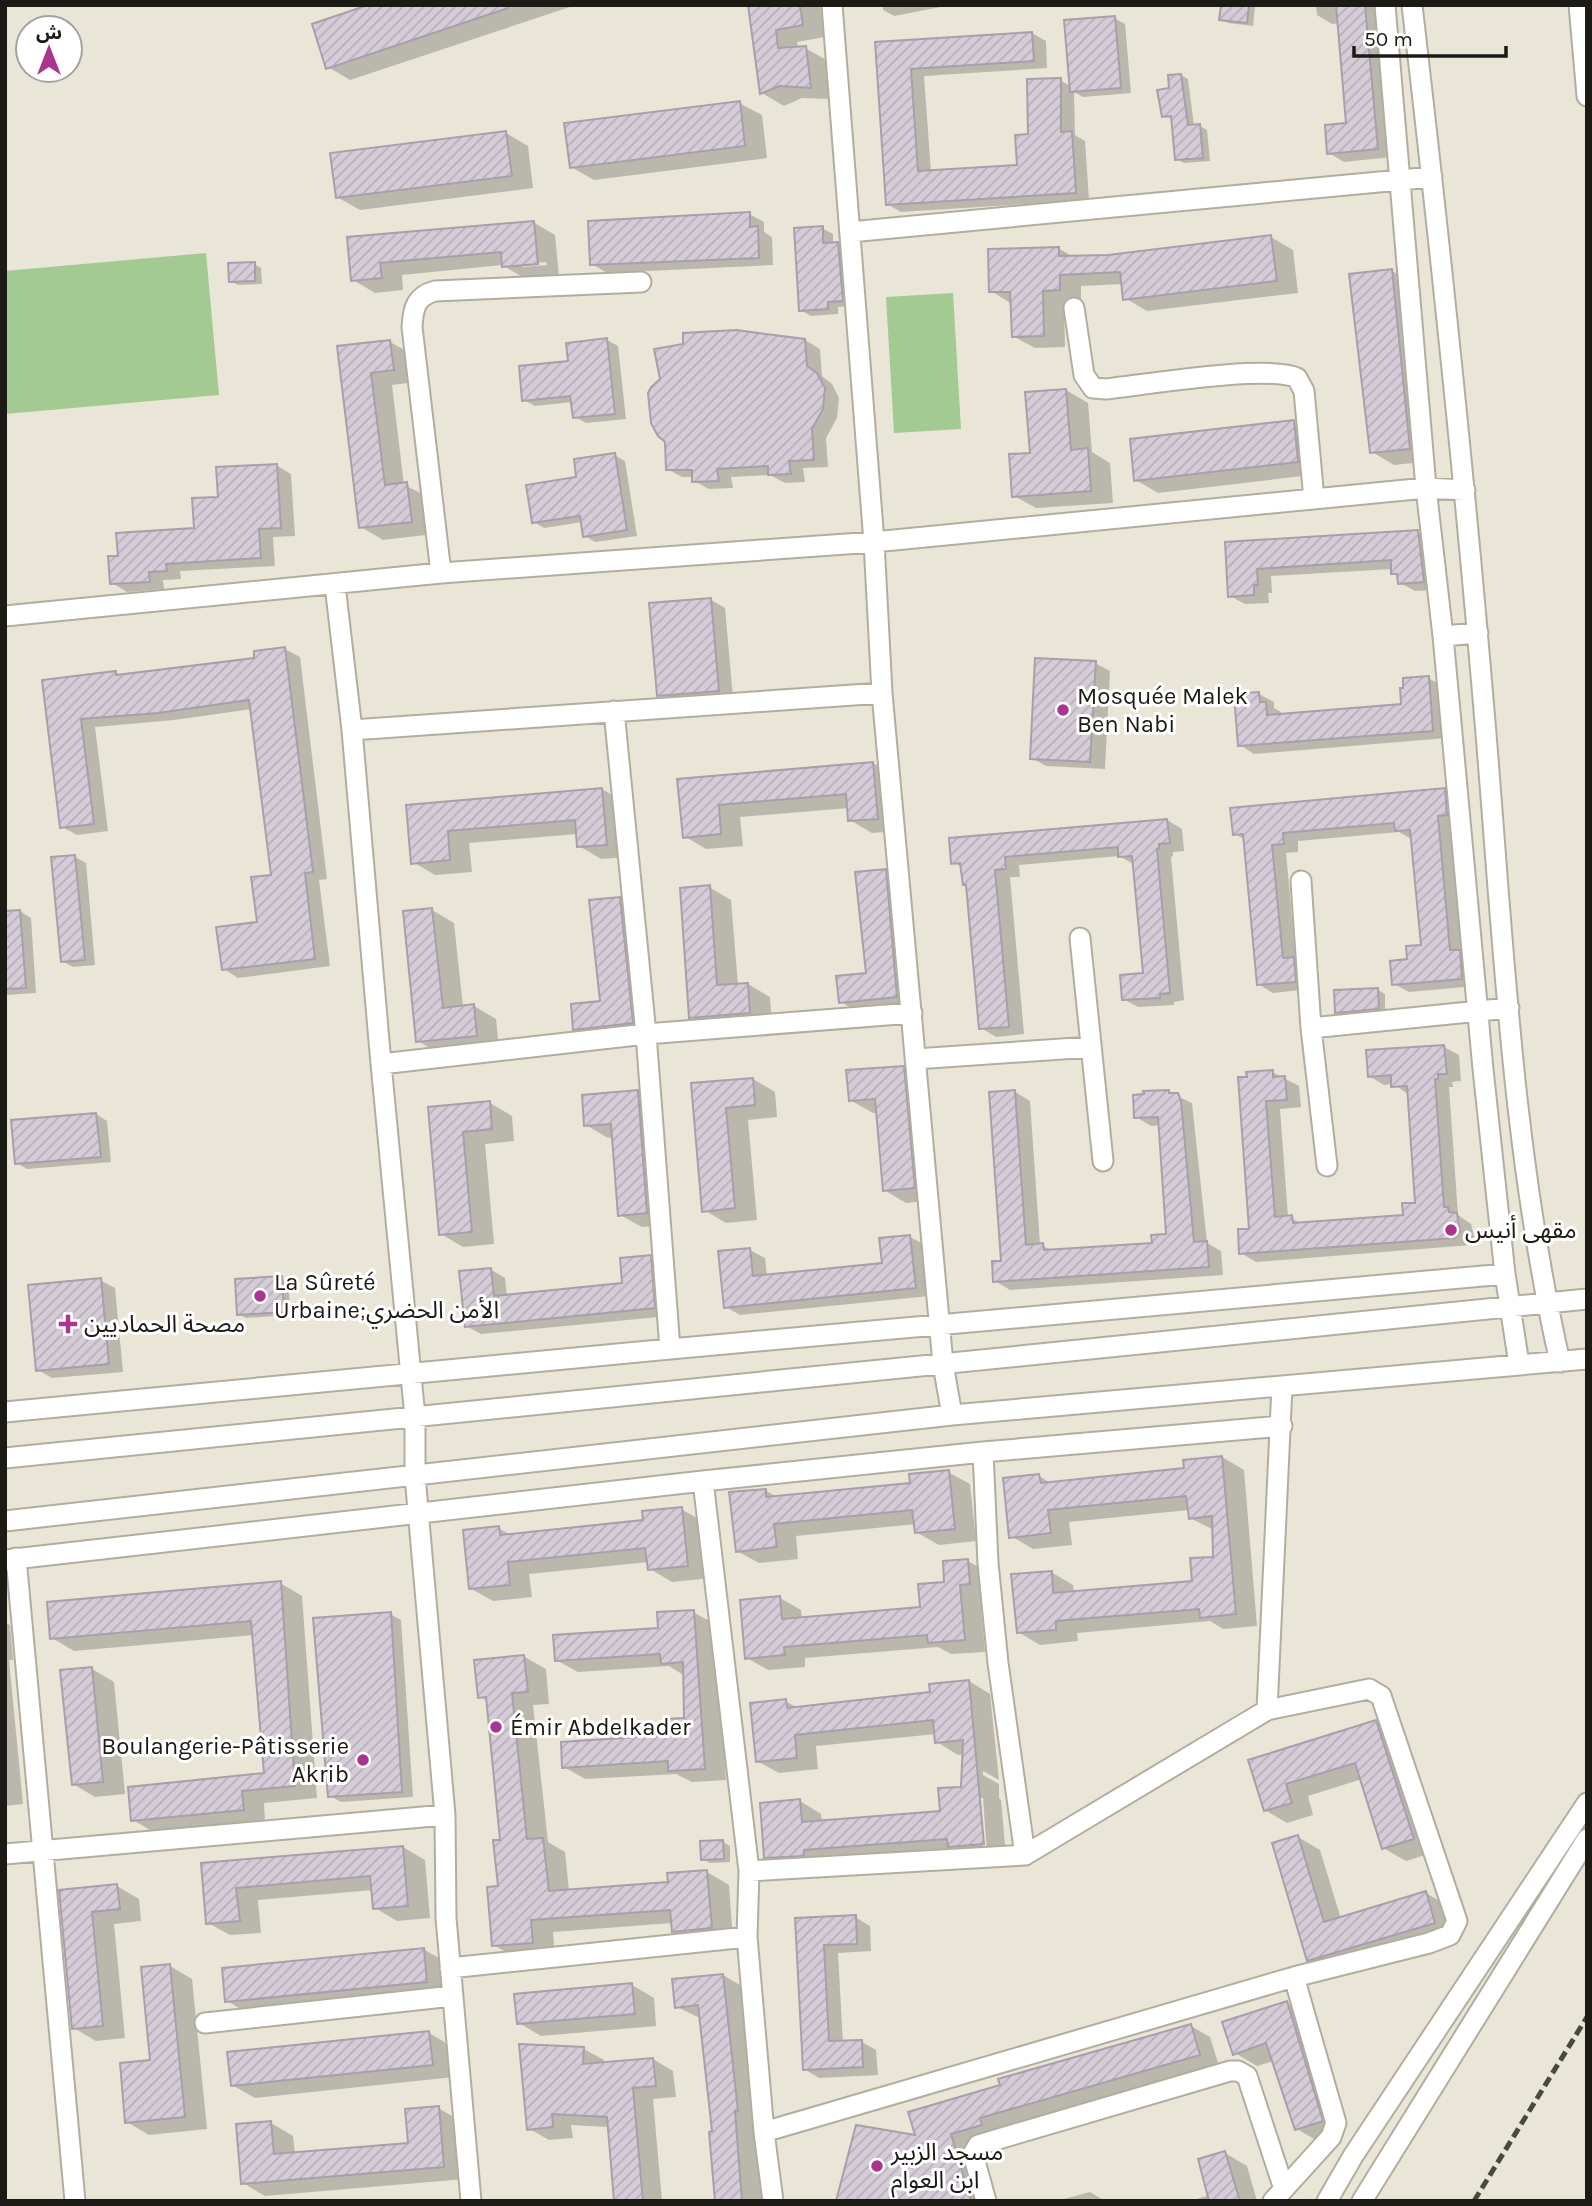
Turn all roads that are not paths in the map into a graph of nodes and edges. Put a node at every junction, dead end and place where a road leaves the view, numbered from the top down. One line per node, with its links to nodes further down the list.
1 (832, 5): 8 (street)
2 (1385, 5): 7 (street)
3 (1412, 5): 6 (street)
4 (1579, 5): 5 (street)
5 (1587, 96)
6 (1432, 177): 7 (street); 12 (street)
7 (1401, 181): 8 (street); 11 (street)
8 (850, 232): 14 (street)
9 (641, 282): 15 (street)
10 (1074, 308): 13 (street)
11 (1426, 488): 12 (street); 13 (street); 19 (street)
12 (1465, 490): 18 (street)
13 (1314, 499): 14 (street)
14 (873, 542): 15 (street); 20 (street)
15 (441, 573): 16 (street)
16 (335, 585): 17 (street); 22 (street)
17 (5, 616)
18 (1478, 633): 19 (street); 25 (street)
19 (1443, 636): 26 (street)
20 (882, 693): 21 (street); 27 (street)
21 (614, 711): 22 (street); 29 (street)
22 (352, 730): 32 (street)
23 (1301, 881): 28 (street)
24 (1080, 938): 30 (street)
25 (1509, 1008): 26 (street); 37 (street)
26 (1479, 1010): 28 (street); 35 (street)
27 (912, 1013): 29 (street); 31 (street)
28 (1311, 1028): 34 (street)
29 (646, 1034): 32 (street); 40 (street)
30 (1091, 1047): 31 (street); 33 (street)
31 (915, 1059): 39 (street)
32 (381, 1064): 45 (street)
33 (1103, 1161)
34 (1327, 1166)
35 (1505, 1274): 38 (street); 39 (street)
36 (1587, 1299): 37 (street)
37 (1548, 1303): 38 (street); 42 (street)
38 (1509, 1307): 43 (street); 44 (street)
39 (941, 1324): 40 (street); 43 (street)
40 (670, 1349): 45 (street)
41 (1587, 1359): 42 (street)
42 (1560, 1362): 44 (street)
43 (943, 1364): 48 (street); 49 (street)
44 (1519, 1364): 46 (street)
45 (411, 1374): 47 (street); 49 (street)
46 (1282, 1386): 48 (street); 50 (street)
47 (5, 1412)
48 (952, 1415): 53 (street)
49 (415, 1417): 52 (street); 53 (street)
50 (1282, 1426): 51 (street); 58 (street)
51 (983, 1452): 54 (street); 64 (street)
52 (5, 1458)
53 (415, 1476): 55 (street); 56 (street)
54 (704, 1481): 55 (street); 65 (street)
55 (419, 1513): 57 (street); 60 (street)
56 (5, 1521)
57 (11, 1559): 62 (street)
58 (1267, 1710): 64 (street); 68 (street)
59 (1587, 1803): 77 (street)
60 (445, 1815): 62 (street); 67 (street)
61 (1587, 1839): 78 (street)
62 (43, 1850): 63 (street); 73 (street)
63 (5, 1854)
64 (1025, 1856): 65 (street)
65 (749, 1871): 66 (street)
66 (747, 1937): 67 (street); 71 (street)
67 (450, 1968): 69 (street)
68 (1294, 1977): 71 (street); 72 (street)
69 (453, 1996): 70 (street); 74 (street)
70 (205, 2023)
71 (764, 2132): 75 (street)
72 (1279, 2195): 76 (street)
73 (75, 2201)
74 (471, 2201)
75 (773, 2201)
76 (986, 2201)
77 (1327, 2201)
78 (1362, 2201)

